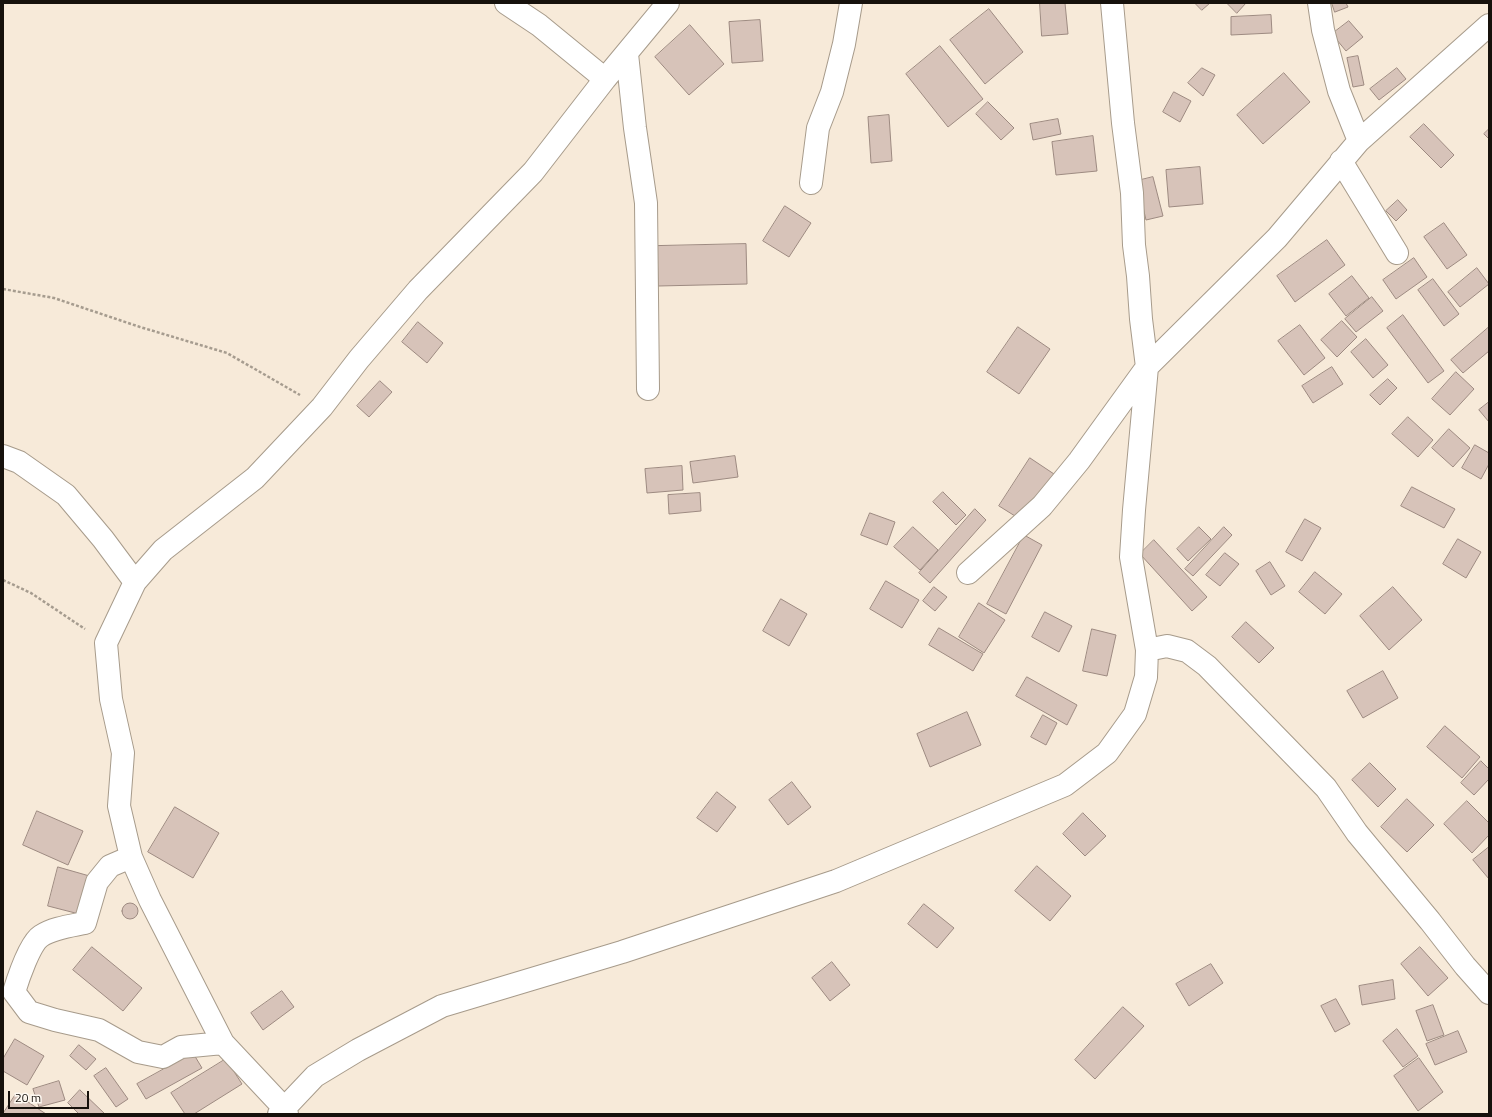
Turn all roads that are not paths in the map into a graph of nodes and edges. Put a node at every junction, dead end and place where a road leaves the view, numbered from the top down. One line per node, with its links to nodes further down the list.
1 (506, 3): 8 (street)
2 (668, 3): 7 (street)
3 (851, 3): 11 (street)
4 (1112, 3): 13 (street)
5 (1319, 3): 9 (street)
6 (1489, 25): 9 (street)
7 (627, 54): 8 (street); 14 (street)
8 (605, 79): 17 (street)
9 (1359, 142): 10 (street)
10 (1341, 161): 12 (street); 13 (street)
11 (810, 183)
12 (1397, 253)
13 (1147, 367): 16 (street); 18 (street)
14 (648, 389)
15 (3, 456): 17 (street)
16 (968, 573)
17 (134, 582): 19 (street)
18 (1147, 650): 20 (street); 22 (street)
19 (131, 857): 21 (street); 21 (street)
20 (1489, 993)
21 (223, 1043): 22 (street)
22 (283, 1112)

